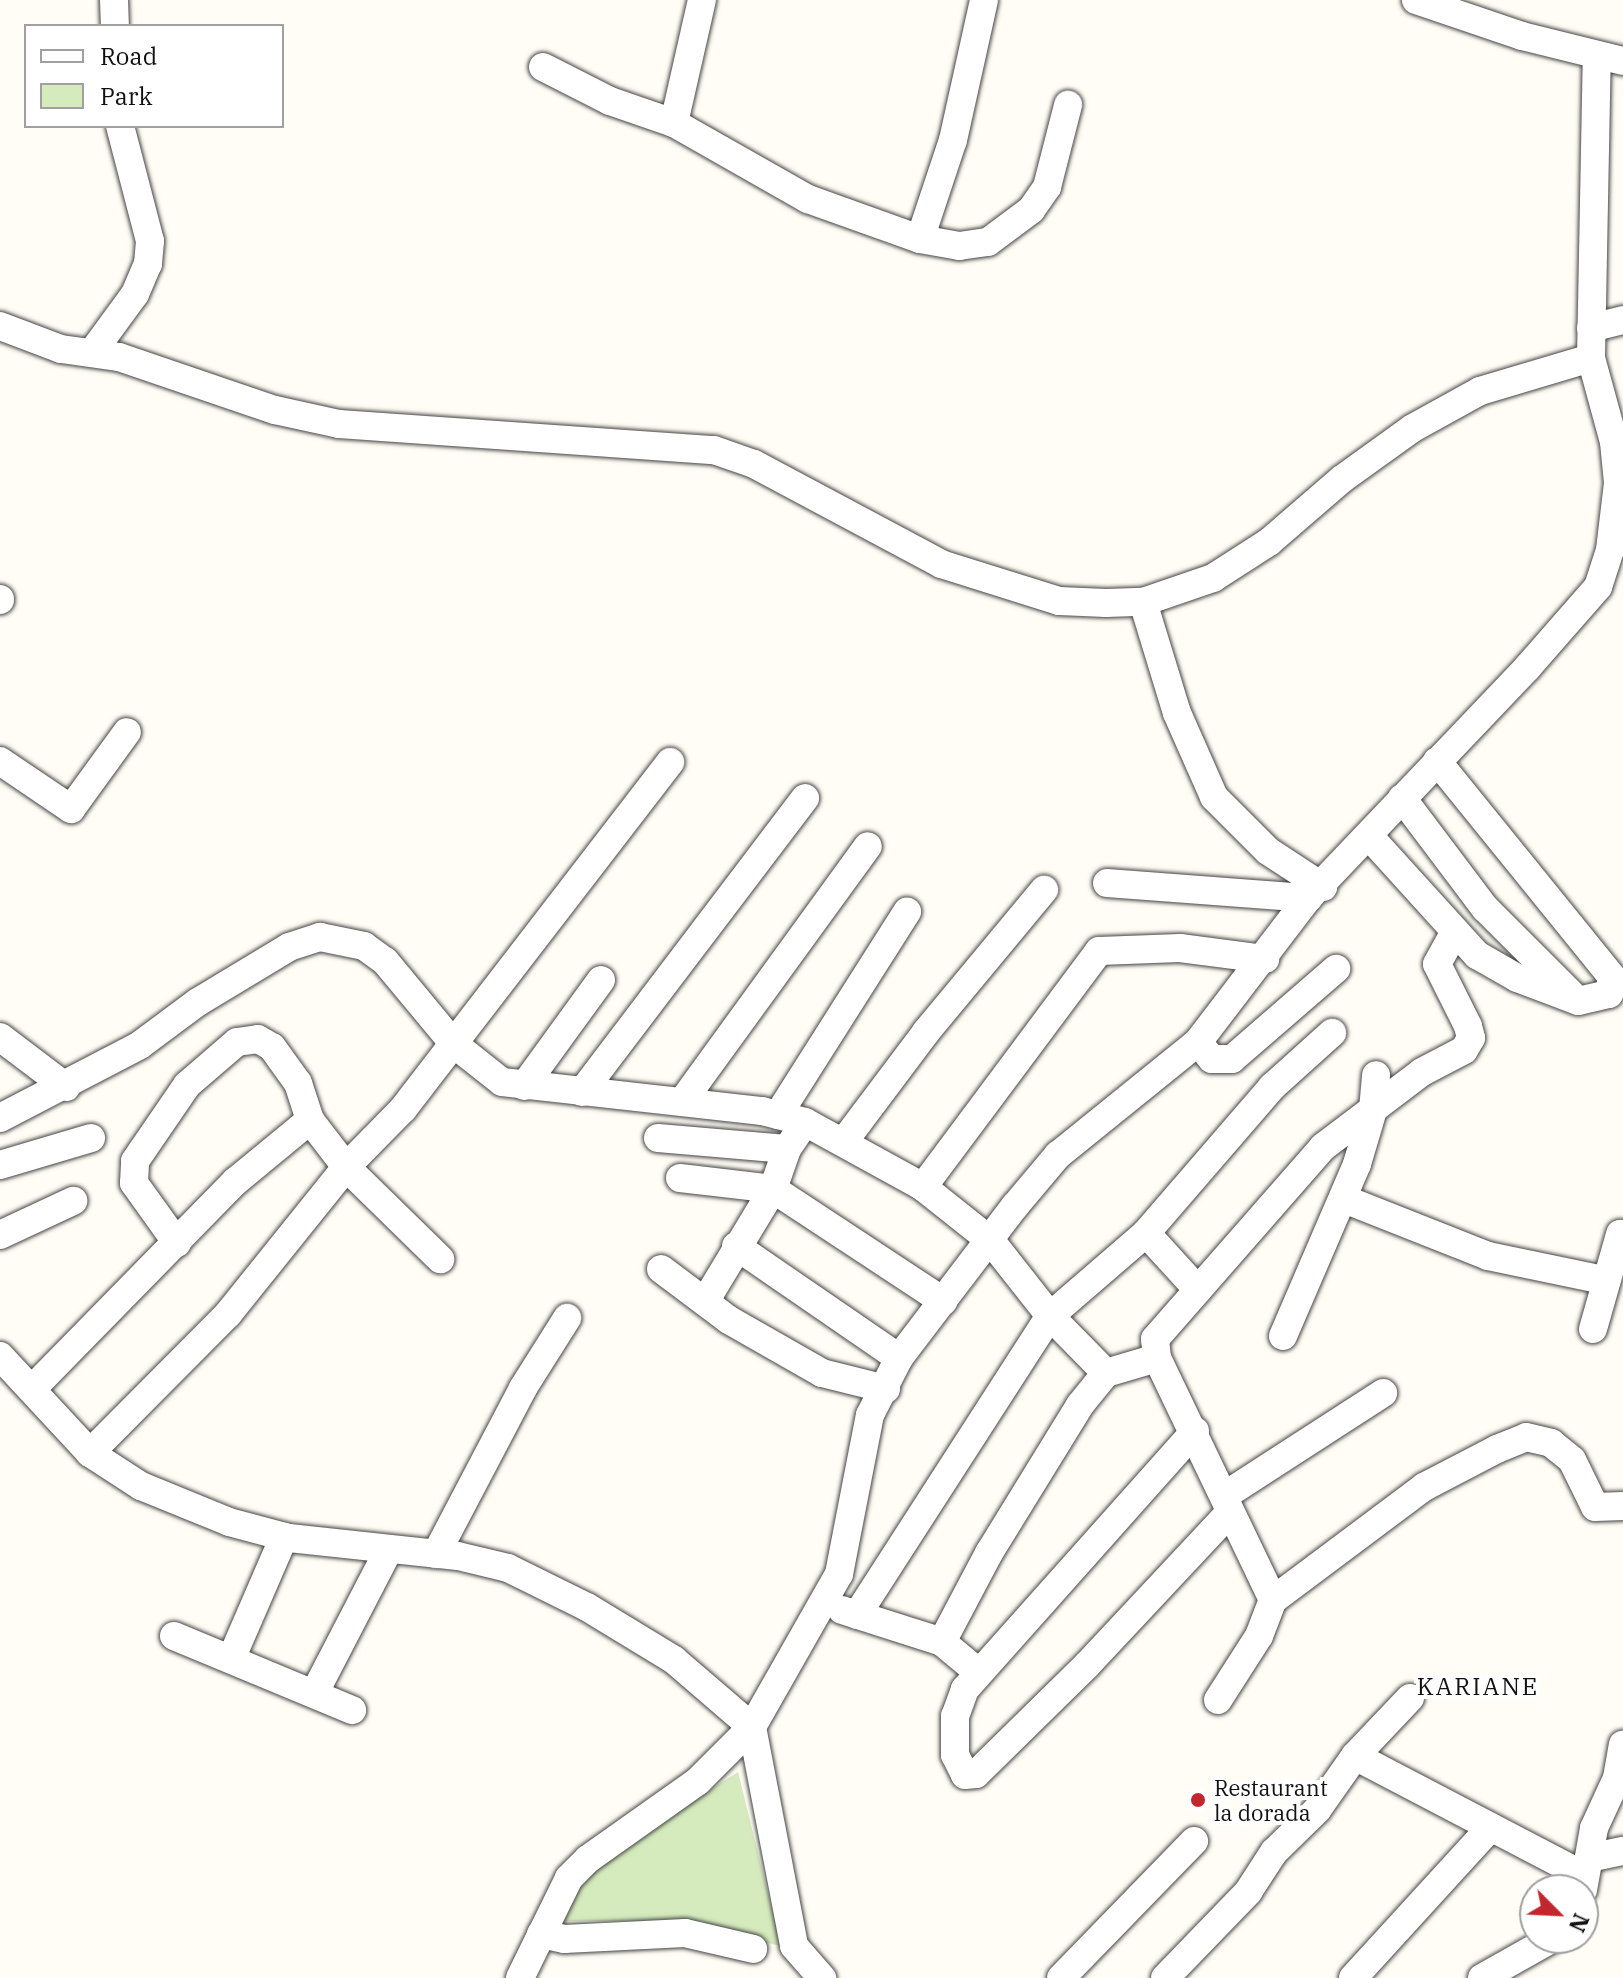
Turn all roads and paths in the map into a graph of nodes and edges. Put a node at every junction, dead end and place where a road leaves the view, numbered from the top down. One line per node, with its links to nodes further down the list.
1 (114, 0): 5 (street)
2 (702, 0): 9 (street)
3 (984, 0): 11 (street)
4 (1416, 0): 6 (street)
5 (115, 24)
6 (1610, 58): 14 (street)
7 (543, 67): 9 (street)
8 (1068, 105): 11 (street)
9 (674, 123): 11 (street)
10 (121, 128): 15 (street)
11 (920, 239)
12 (1623, 320): 14 (street)
13 (0, 326): 15 (street)
14 (1591, 328): 16 (street)
15 (94, 350): 18 (street)
16 (1591, 358): 17 (street); 18 (street)
17 (1614, 572): 21 (street)
18 (1143, 602): 29 (street)
19 (127, 732): 20 (street)
20 (0, 761)
21 (1437, 761): 24 (street); 35 (street)
22 (670, 762): 39 (street)
23 (805, 798): 43 (street)
24 (1402, 798): 25 (street); 35 (street)
25 (1369, 836): 29 (street); 31 (street)
26 (868, 846): 44 (street)
27 (1107, 883): 29 (street)
28 (1044, 890): 51 (street)
29 (1316, 892): 32 (street)
30 (907, 912): 47 (street)
31 (1454, 933): 35 (street); 45 (street)
32 (1265, 959): 38 (street); 56 (street)
33 (1336, 969): 38 (street)
34 (601, 980): 41 (street)
35 (1578, 1001)
36 (1332, 1033): 60 (street)
37 (0, 1037): 42 (street)
38 (1198, 1042): 63 (street)
39 (454, 1044): 41 (street); 42 (street); 54 (street)
40 (1376, 1075): 45 (street)
41 (524, 1086): 43 (street)
42 (66, 1087): 46 (street)
43 (582, 1092): 44 (street)
44 (682, 1102): 47 (street)
45 (1373, 1110): 58 (street); 69 (street)
46 (0, 1118)
47 (792, 1118): 51 (street); 52 (street)
48 (310, 1120): 54 (street); 64 (street); 64 (street)
49 (91, 1138): 53 (street)
50 (658, 1138): 52 (street)
51 (845, 1140): 56 (street)
52 (787, 1149): 57 (street)
53 (0, 1165)
54 (346, 1167): 66 (street); 84 (street)
55 (680, 1178): 57 (street)
56 (923, 1187): 63 (street)
57 (773, 1189): 65 (street); 71 (street)
58 (1344, 1199): 68 (street); 75 (street)
59 (73, 1201): 62 (street)
60 (1146, 1233): 69 (street); 72 (street)
61 (1620, 1234): 68 (street)
62 (0, 1235)
63 (991, 1241): 71 (street); 72 (street)
64 (177, 1243): 80 (street)
65 (736, 1246): 70 (street); 77 (street)
66 (440, 1259)
67 (661, 1269): 70 (street)
68 (1612, 1270): 74 (street)
69 (1198, 1290): 78 (street)
70 (706, 1300): 81 (street)
71 (943, 1301): 77 (street)
72 (1050, 1316): 79 (street); 92 (street)
73 (567, 1318): 89 (street)
74 (1593, 1329)
75 (1283, 1336)
76 (0, 1356): 80 (street)
77 (899, 1358): 81 (street)
78 (1157, 1358): 79 (street); 83 (street)
79 (1106, 1373): 94 (street)
80 (33, 1388): 84 (street)
81 (886, 1389): 91 (street)
82 (1383, 1393): 85 (street)
83 (1195, 1431): 85 (street); 96 (street)
84 (90, 1453): 87 (street)
85 (1228, 1503): 90 (street); 96 (street)
86 (1623, 1506): 90 (street)
87 (284, 1537): 88 (street); 95 (street)
88 (389, 1549): 89 (street); 97 (street)
89 (436, 1554): 101 (street)
90 (1273, 1600): 99 (street)
91 (826, 1605): 92 (street); 101 (street)
92 (857, 1615): 94 (street)
93 (174, 1636): 95 (street)
94 (942, 1642): 96 (street)
95 (232, 1657): 97 (street)
96 (978, 1672)
97 (315, 1692): 100 (street)
98 (1410, 1698): 103 (street)
99 (1218, 1700)
100 (352, 1710)
101 (752, 1727): 111 (street); 115 (street)
102 (1623, 1745): 104 (street)
103 (1355, 1756): 105 (street); 117 (street)
104 (1620, 1777): 109 (street)
105 (1489, 1829): 108 (street); 118 (street)
106 (1194, 1841): 116 (street)
107 (1623, 1851): 110 (street)
108 (1584, 1874)
109 (1586, 1874)
110 (1588, 1874)
111 (541, 1934): 112 (street); 114 (street)
112 (753, 1949)
113 (1525, 1954): 119 (street)
114 (520, 1978)
115 (822, 1978)
116 (1061, 1978)
117 (1165, 1978)
118 (1353, 1978)
119 (1482, 1978)

